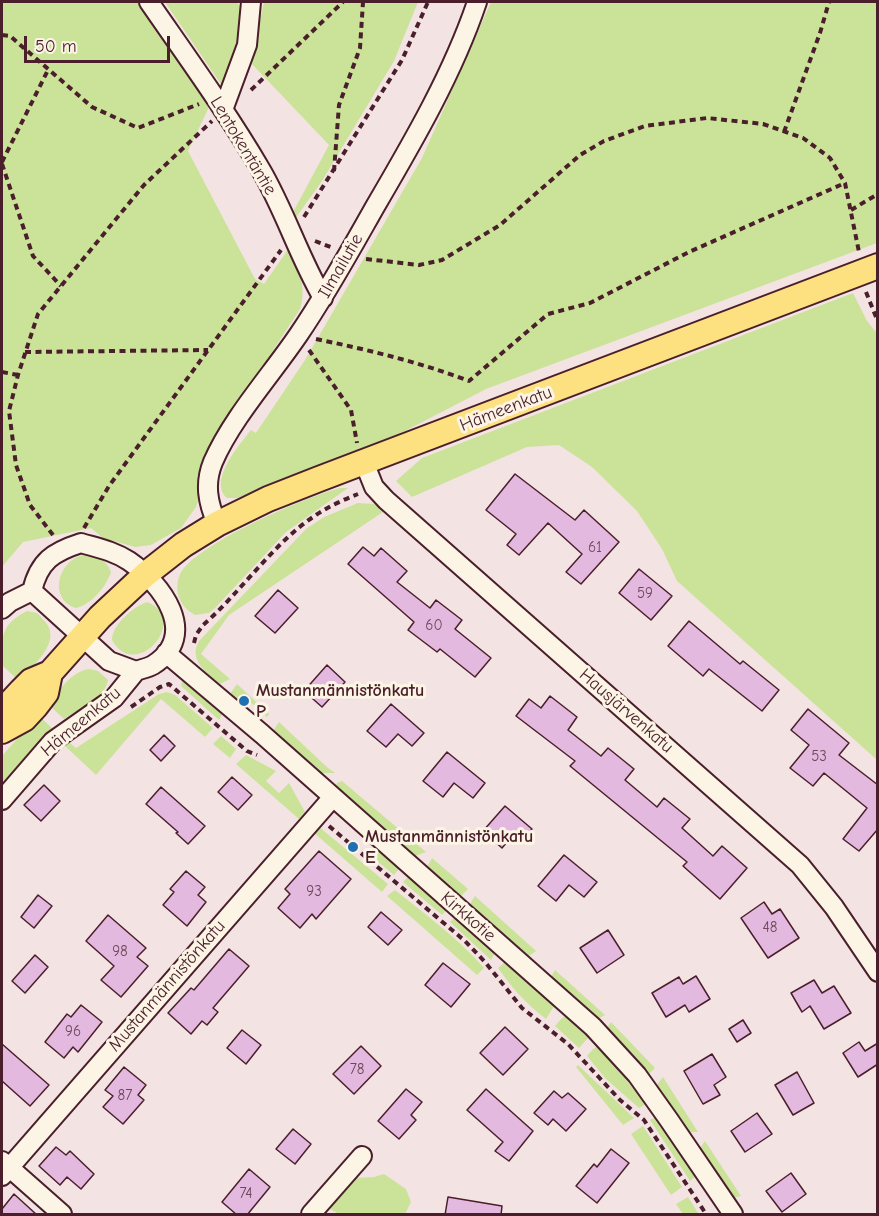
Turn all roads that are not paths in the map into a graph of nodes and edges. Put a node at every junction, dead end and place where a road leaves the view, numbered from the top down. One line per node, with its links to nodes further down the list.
1 (149, 2): 4 (street, Lentokentäntie)
2 (251, 2): 4 (street)
3 (477, 2): 6 (street, Ilmailutie)
4 (219, 104): 6 (street, Lentokentäntie)
5 (870, 269): 7 (main road, Hämeenkatu)
6 (323, 298): 8 (street, Ilmailutie)
7 (364, 462): 8 (main road, Hämeenkatu); 18 (street, Hausjärvenkatu)
8 (217, 524): 9 (main road, Hämeenkatu)
9 (146, 574): 10 (street); 12 (main road, Hämeenkatu); 13 (street)
10 (32, 591): 11 (street); 12 (street, Hämeenkatu)
11 (2, 609)
12 (82, 637): 14 (street, Hämeenkatu); 15 (main road, Hämeenkatu)
13 (166, 653): 14 (street, Hämeenkatu); 16 (street, Kirkkotie)
14 (136, 671): 17 (street, Hämeenkatu)
15 (2, 730)
16 (333, 797): 20 (street, Mustanmännistönkatu); 23 (street, Kirkkotie)
17 (2, 801)
18 (878, 972)
19 (362, 1156): 22 (street)
20 (4, 1168): 21 (street)
21 (62, 1215)
22 (311, 1215)
23 (733, 1215)

